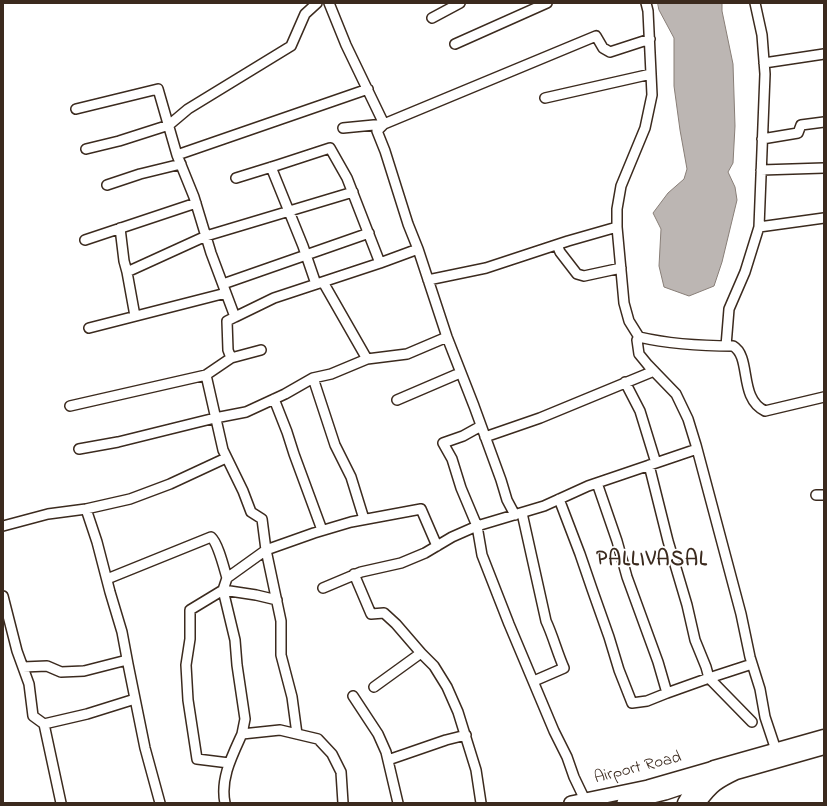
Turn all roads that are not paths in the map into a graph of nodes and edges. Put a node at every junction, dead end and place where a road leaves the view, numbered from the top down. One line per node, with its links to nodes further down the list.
1 (317, 3): 18 (street)
2 (329, 3): 13 (street)
3 (460, 3): 7 (street)
4 (547, 3): 9 (street)
5 (646, 3): 8 (street)
6 (756, 3): 11 (street)
7 (432, 18)
8 (650, 39): 12 (street); 17 (street)
9 (455, 44)
10 (824, 54): 11 (street)
11 (764, 63): 20 (street)
12 (651, 74): 14 (street); 34 (street)
13 (368, 89): 17 (street); 22 (street)
14 (545, 98)
15 (76, 109): 18 (street)
16 (824, 122): 20 (street)
17 (384, 124): 19 (street); 40 (street)
18 (169, 125): 21 (street); 22 (street)
19 (343, 128)
20 (762, 139): 26 (street)
21 (86, 149)
22 (177, 155): 23 (street)
23 (181, 164): 28 (street); 30 (street)
24 (271, 168): 27 (street); 29 (street); 31 (street)
25 (824, 168): 26 (street)
26 (761, 170): 33 (street)
27 (236, 178)
28 (107, 185)
29 (353, 192): 31 (street); 36 (street)
30 (196, 203): 35 (street); 37 (street)
31 (288, 212): 37 (street); 41 (street)
32 (824, 218): 33 (street)
33 (759, 226): 54 (street)
34 (617, 227): 39 (street); 43 (street)
35 (120, 228): 38 (street); 44 (street)
36 (369, 233): 41 (street); 42 (street)
37 (206, 236): 44 (street); 47 (street)
38 (85, 240)
39 (557, 245): 43 (street); 45 (street)
40 (418, 249): 42 (street); 45 (street)
41 (306, 254): 46 (street); 47 (street)
42 (380, 263): 46 (street)
43 (621, 268): 52 (street)
44 (127, 272): 49 (street)
45 (428, 280): 53 (street)
46 (320, 283): 50 (street); 57 (street)
47 (223, 284): 48 (street)
48 (226, 293): 49 (street); 50 (street)
49 (135, 316): 51 (street)
50 (235, 317): 56 (street)
51 (89, 328)
52 (639, 336): 54 (street); 58 (street)
53 (447, 337): 57 (street); 59 (street)
54 (726, 346): 63 (street)
55 (261, 350): 56 (street)
56 (231, 358): 60 (street)
57 (367, 359): 61 (street)
58 (654, 371): 62 (street); 71 (street)
59 (460, 373): 65 (street); 68 (street)
60 (206, 376): 66 (street); 67 (street)
61 (314, 378): 64 (street); 78 (street)
62 (625, 382): 69 (street); 73 (street)
63 (824, 398)
64 (274, 399): 67 (street); 81 (street)
65 (397, 400)
66 (70, 406)
67 (215, 418): 70 (street); 72 (street)
68 (481, 426): 69 (street); 80 (street)
69 (485, 437): 77 (street)
70 (79, 449)
71 (697, 449): 73 (street); 93 (street)
72 (226, 458): 76 (street); 83 (street)
73 (652, 464): 74 (street); 95 (street)
74 (597, 483): 75 (street); 98 (street)
75 (559, 499): 77 (street); 98 (street)
76 (86, 509): 79 (street); 86 (street)
77 (519, 514): 80 (street); 96 (street)
78 (364, 519): 81 (street); 82 (street)
79 (3, 526)
80 (477, 526): 82 (street); 96 (street)
81 (322, 530): 83 (street)
82 (437, 546): 84 (street)
83 (266, 550): 85 (street); 90 (street)
84 (354, 574): 87 (street); 91 (street)
85 (227, 578): 86 (street); 88 (street)
86 (107, 579): 92 (street)
87 (323, 588)
88 (223, 590): 90 (street); 103 (street); 110 (street)
89 (3, 596): 94 (street)
90 (277, 600): 104 (street)
91 (421, 653): 97 (street); 105 (street)
92 (127, 660): 94 (street); 100 (street)
93 (752, 664): 95 (street); 108 (street)
94 (23, 667): 102 (street)
95 (709, 678): 98 (street); 101 (street)
96 (534, 681): 115 (street)
97 (374, 687)
98 (667, 693)
99 (353, 696): 109 (street)
100 (135, 700): 102 (street); 117 (street)
101 (752, 722)
102 (44, 724): 116 (street)
103 (242, 734): 104 (street); 110 (street)
104 (297, 734): 119 (street)
105 (466, 735): 109 (street); 121 (street)
106 (824, 737): 108 (main road)
107 (824, 747): 112 (main road)
108 (776, 750): 111 (main road)
109 (388, 760): 120 (street)
110 (229, 763): 118 (street)
111 (714, 768): 113 (main road); 115 (main road, Airport Road)
112 (736, 772): 113 (main road, Airport Road); 126 (main road)
113 (698, 782): 114 (main road, Airport Road); 125 (main road)
114 (664, 793): 123 (main road, Airport Road); 124 (main road)
115 (585, 800): 122 (main road, Airport Road)
116 (61, 803)
117 (160, 803)
118 (225, 803)
119 (343, 803)
120 (398, 803)
121 (481, 803)
122 (571, 803)
123 (624, 803)
124 (673, 803)
125 (685, 803)
126 (698, 803)

